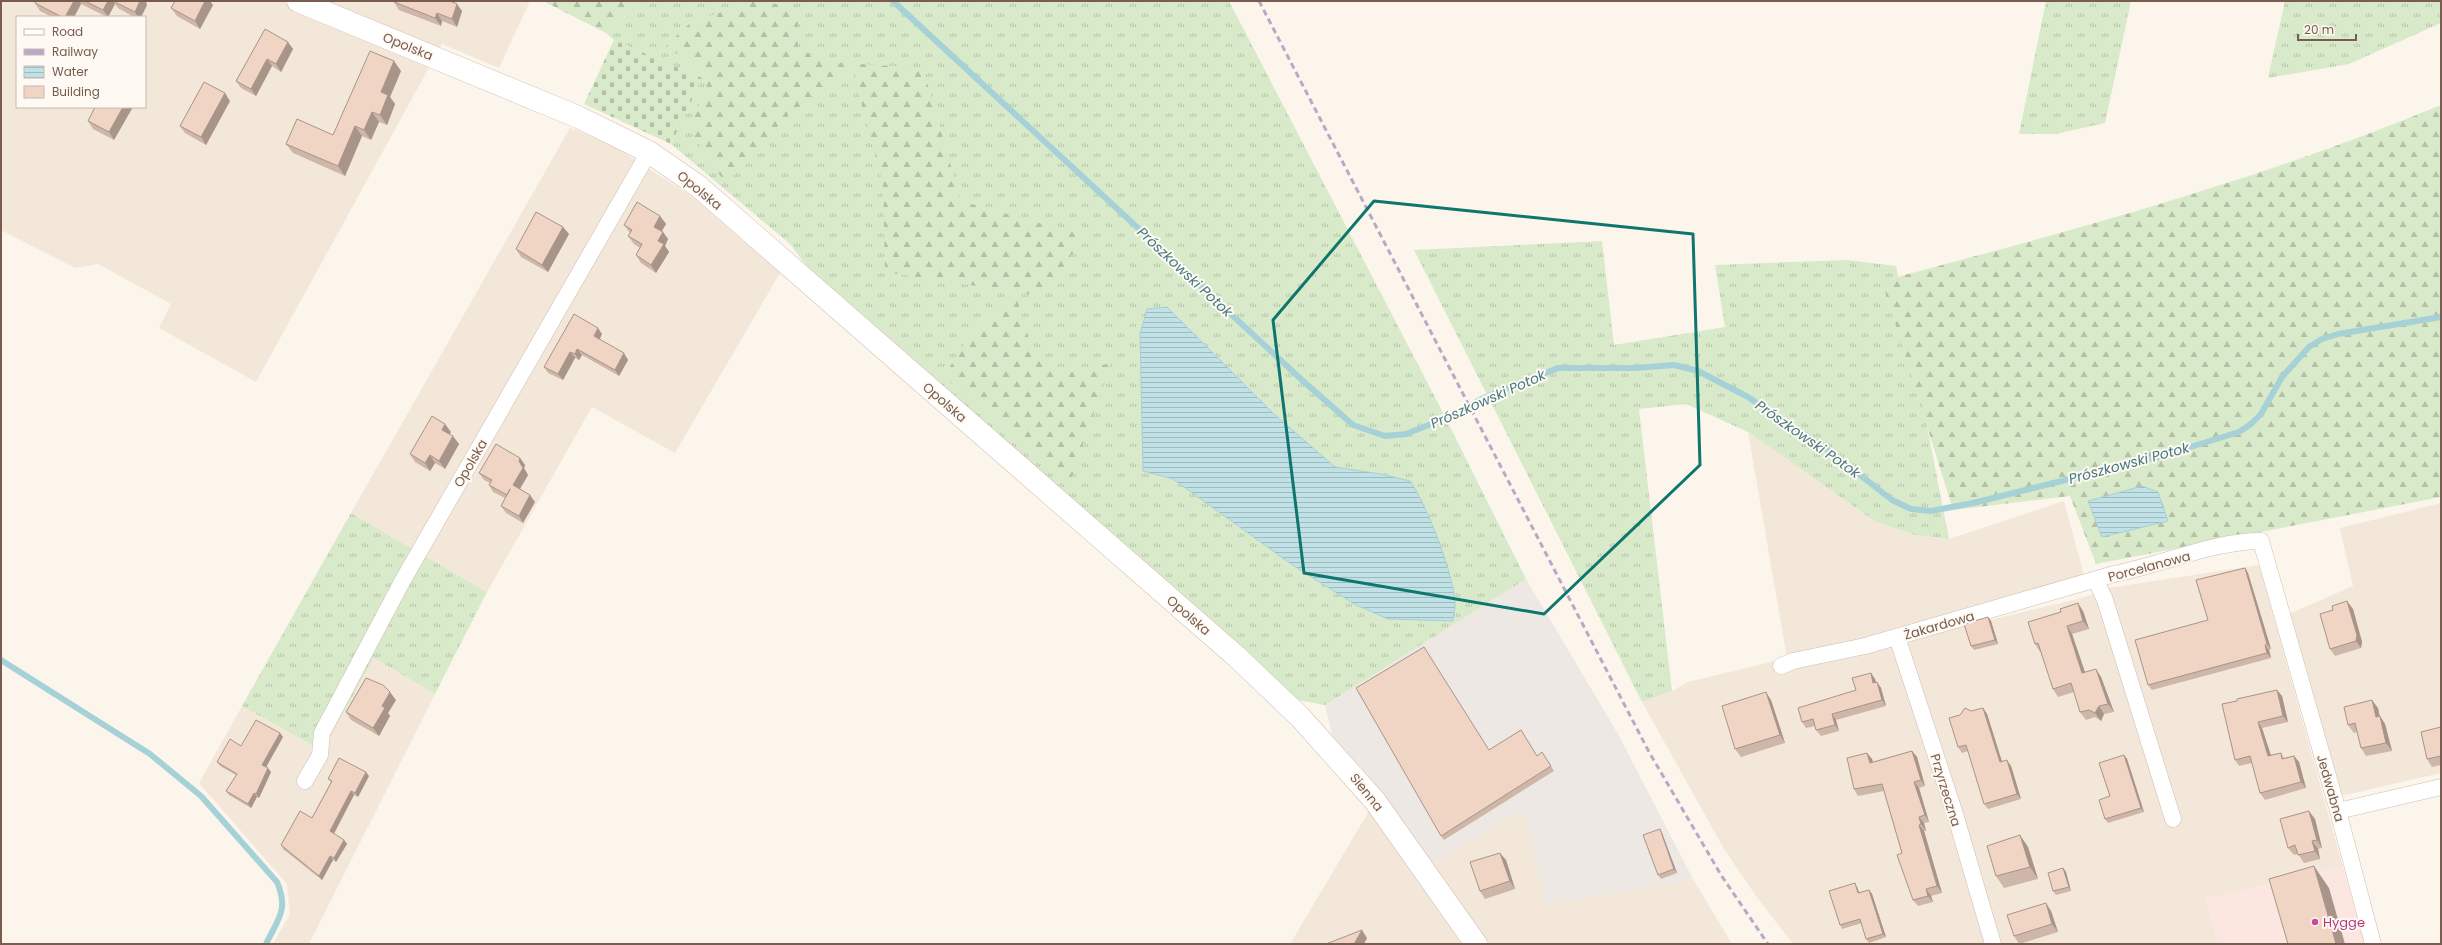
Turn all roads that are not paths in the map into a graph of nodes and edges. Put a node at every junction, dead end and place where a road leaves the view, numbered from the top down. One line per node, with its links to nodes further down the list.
1 (298, 1): 2 (street, Opolska)
2 (649, 152): 6 (street, Opolska); 8 (street, Opolska)
3 (2096, 580): 4 (street, Porcelanowa); 5 (street, Żakardowa); 11 (street, Porcelanowa)
4 (2287, 632): 10 (street, Jedwabna)
5 (1896, 637): 7 (street, Żakardowa); 13 (street, Przyrzeczna)
6 (1237, 658): 12 (street, Sienna)
7 (1781, 666)
8 (305, 781)
9 (2441, 787): 10 (street)
10 (2338, 810): 14 (street, Jedwabna)
11 (2173, 819)
12 (1476, 944)
13 (1992, 944)
14 (2373, 944)

